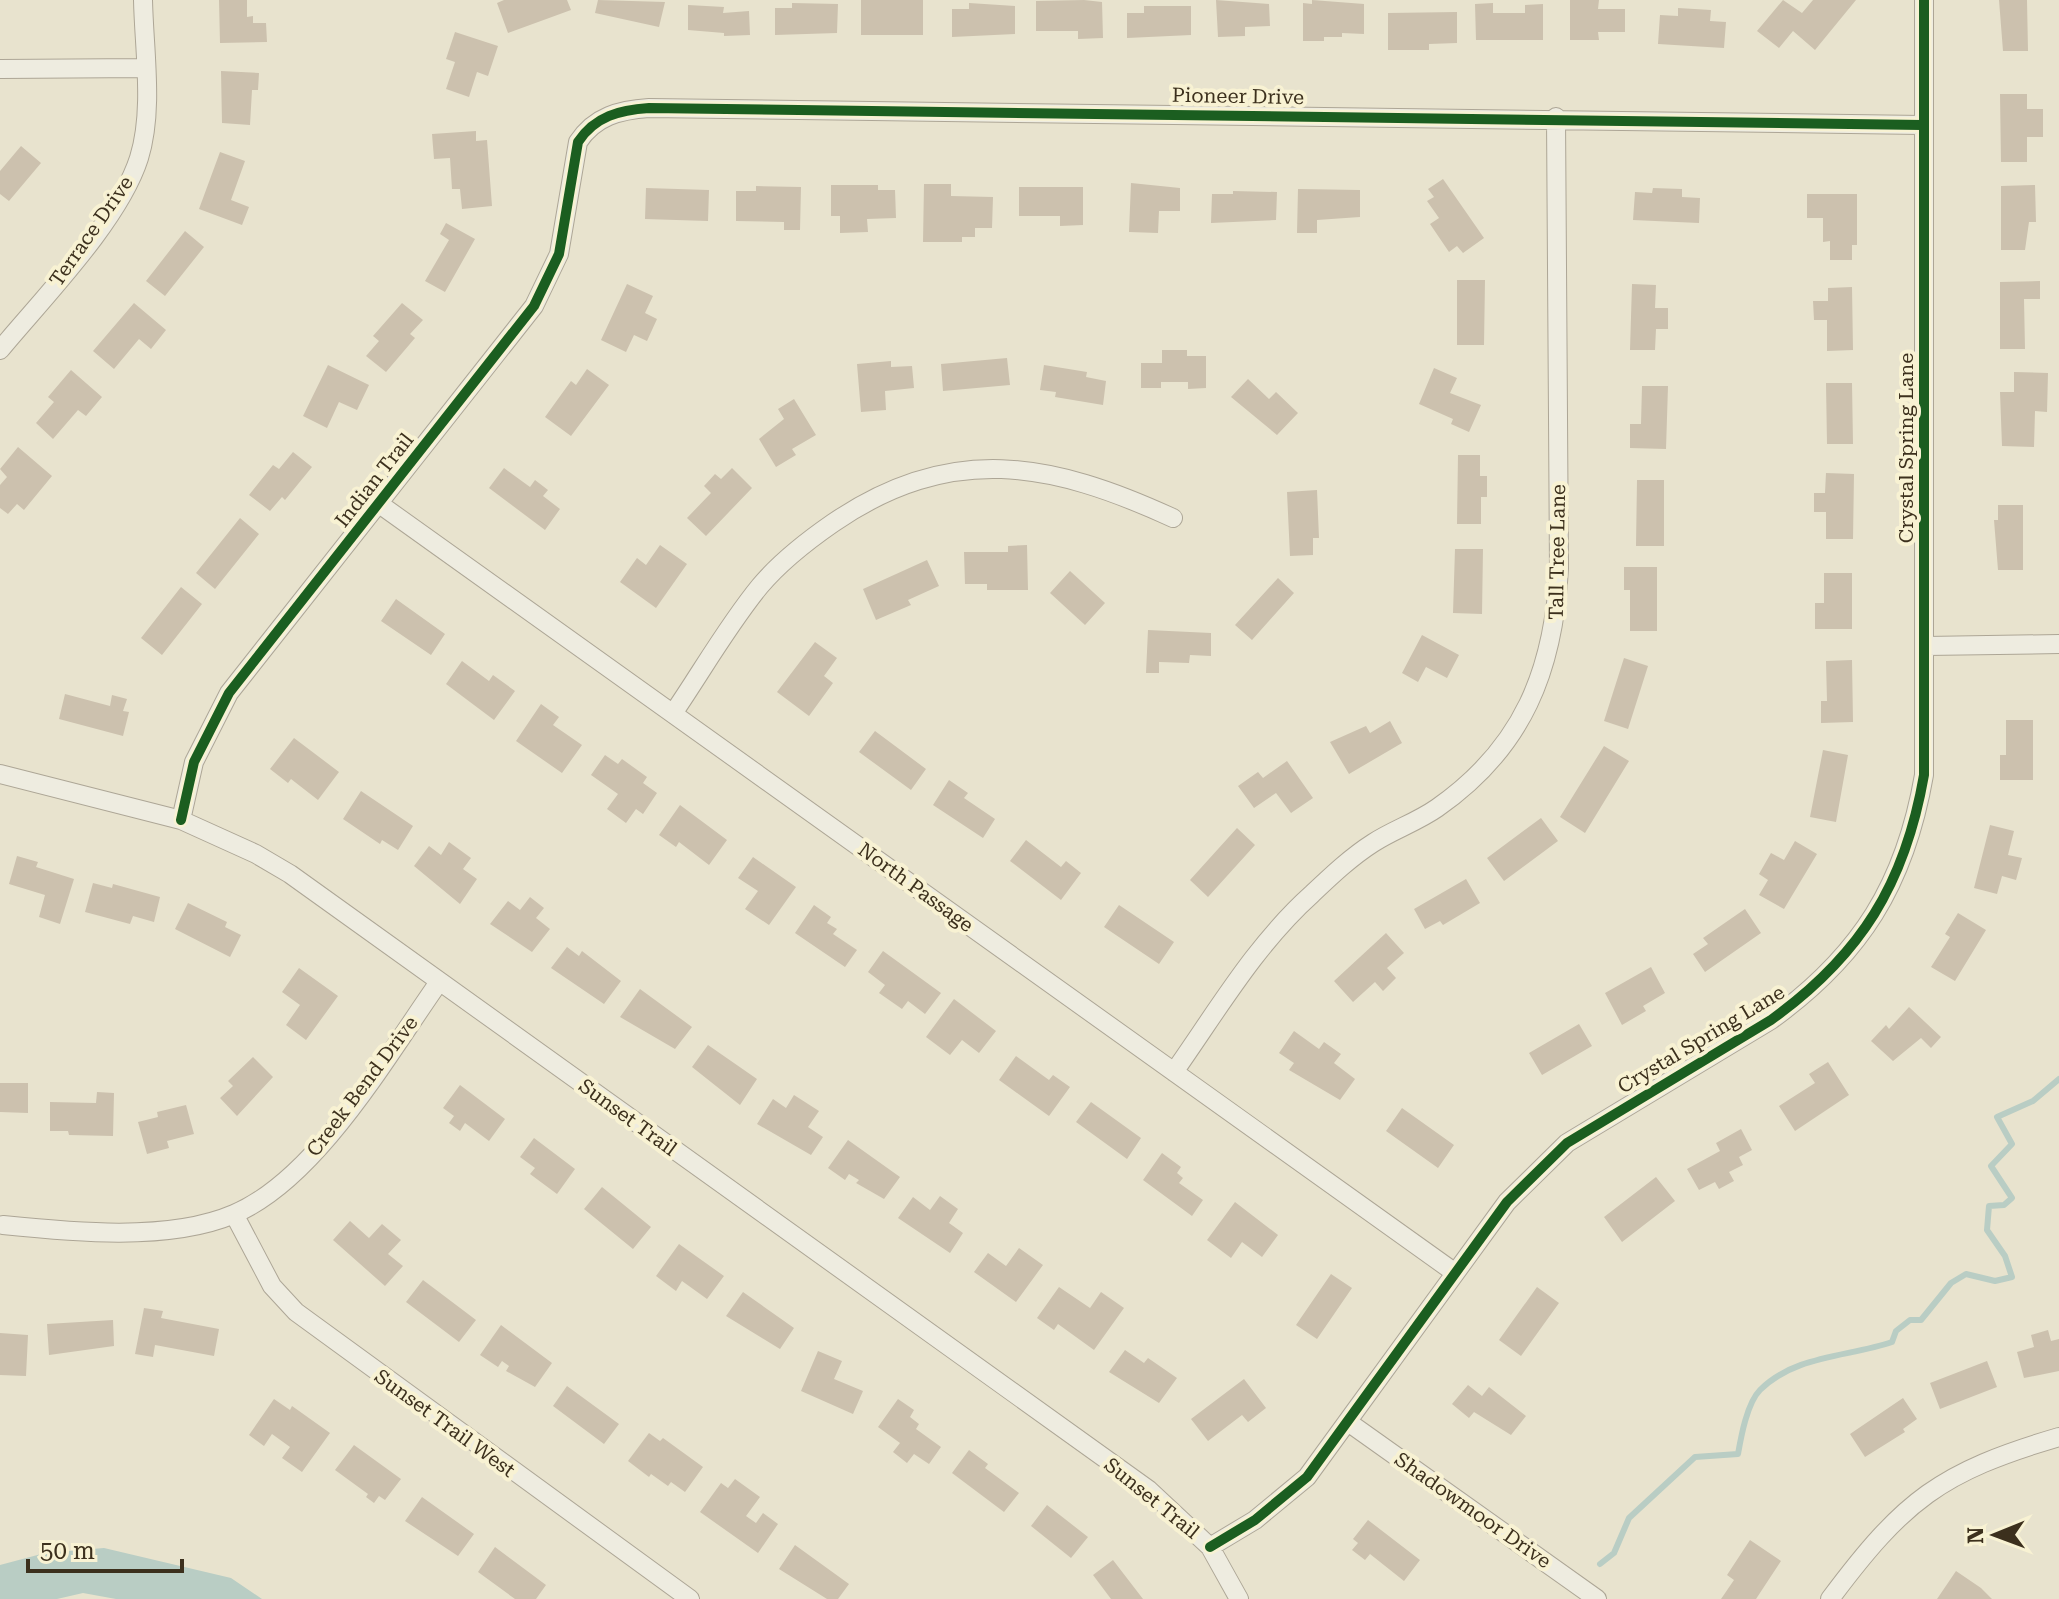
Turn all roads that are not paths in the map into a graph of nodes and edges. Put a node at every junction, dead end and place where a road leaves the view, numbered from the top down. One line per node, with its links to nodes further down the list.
1 (143, 0): 3 (street, Terrace Drive)
2 (1924, 0): 6 (street, Crystal Spring Lane)
3 (145, 68): 4 (street); 8 (street, Terrace Drive)
4 (0, 69)
5 (1556, 117): 6 (street, Pioneer Drive); 7 (street, Pioneer Drive); 17 (street, Tall Tree Lane)
6 (1922, 125): 12 (street, Crystal Spring Lane)
7 (574, 155): 9 (street, Indian Trail)
8 (0, 350)
9 (378, 503): 13 (street, North Passage); 15 (street, Indian Trail)
10 (1173, 518): 13 (street)
11 (2059, 644): 12 (street)
12 (1926, 646): 20 (street, Crystal Spring Lane)
13 (674, 712): 17 (street, North Passage)
14 (0, 774): 15 (street, Sunset Trail)
15 (181, 820): 16 (street, Sunset Trail)
16 (439, 982): 18 (street, Creek Bend Drive); 23 (street, Sunset Trail)
17 (1174, 1072): 20 (street, North Passage)
18 (234, 1214): 19 (street, Creek Bend Drive); 24 (street, Sunset Trail West)
19 (3, 1225)
20 (1454, 1272): 21 (street, Crystal Spring Lane)
21 (1348, 1422): 23 (street, Crystal Spring Lane); 26 (street, Shadowmoor Drive)
22 (2059, 1437): 27 (street)
23 (1210, 1547): 25 (street)
24 (690, 1599)
25 (1239, 1599)
26 (1597, 1599)
27 (1830, 1599)

